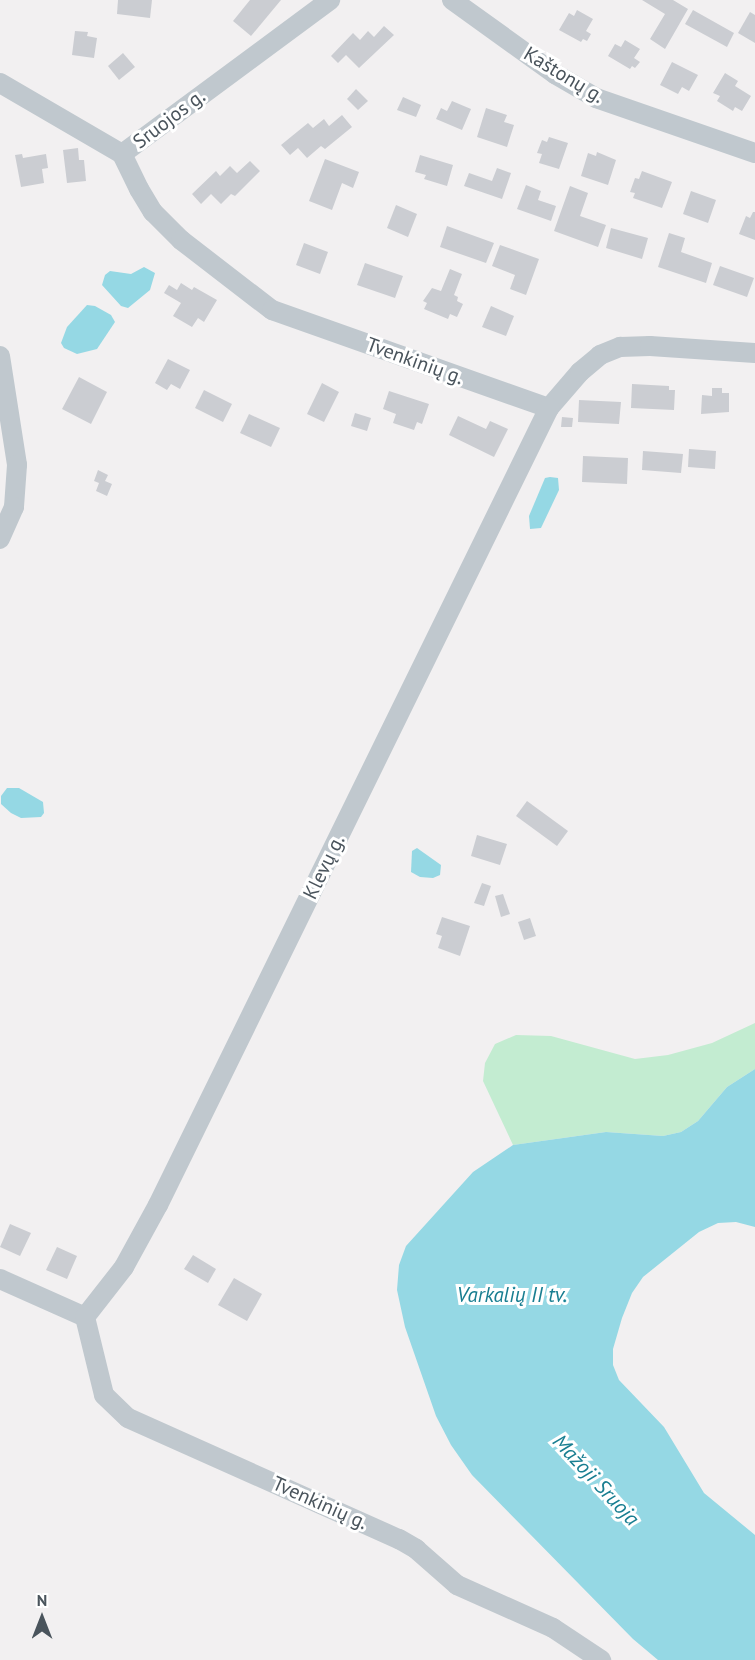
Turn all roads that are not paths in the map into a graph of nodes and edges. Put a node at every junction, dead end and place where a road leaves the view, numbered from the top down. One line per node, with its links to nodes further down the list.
1 (330, 0): 5 (street, Sruojos g.)
2 (452, 0): 4 (street, Kaštonų g.)
3 (0, 83): 5 (street, Sruojos g.)
4 (755, 153)
5 (123, 154): 8 (street, Tvenkinių g.)
6 (755, 353): 8 (street)
7 (0, 356): 9 (street)
8 (549, 408): 11 (street, Klevų g.)
9 (0, 539)
10 (0, 1279): 11 (street)
11 (85, 1317): 12 (street, Tvenkinių g.)
12 (601, 1660)

